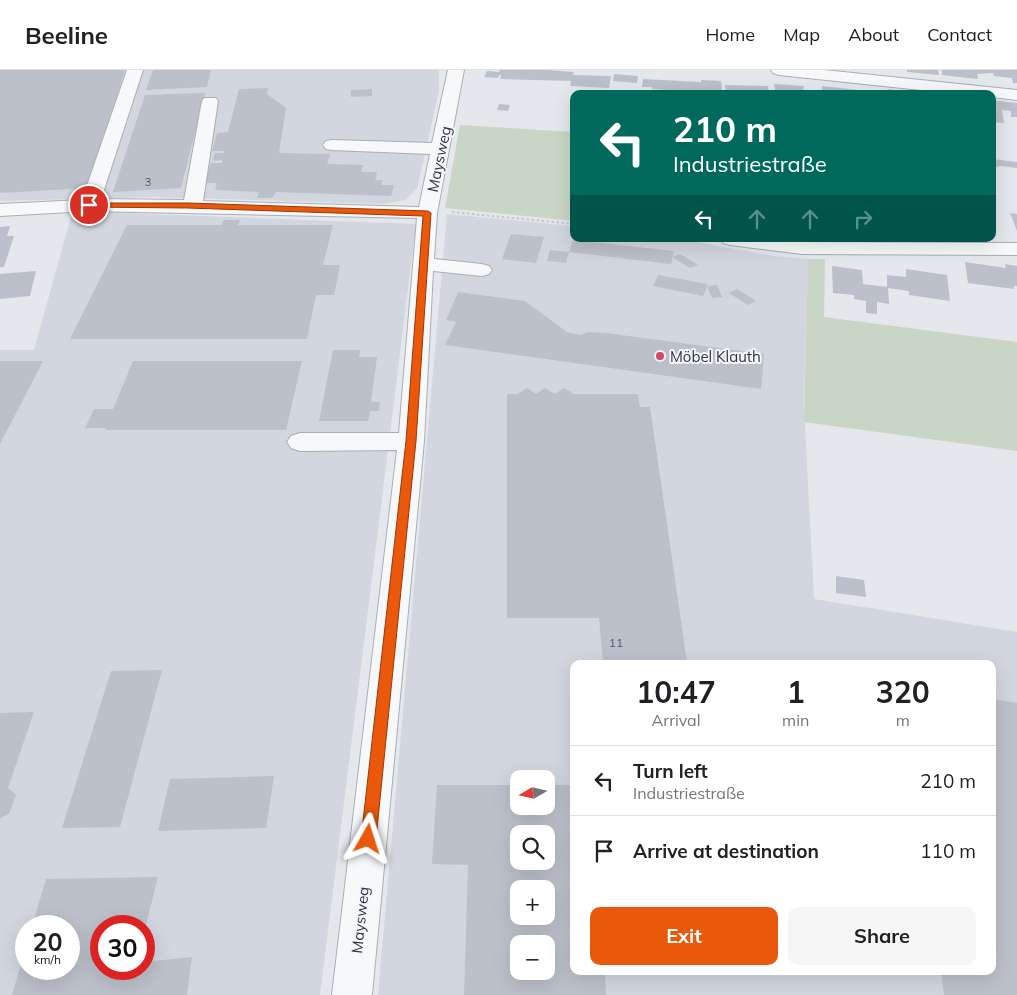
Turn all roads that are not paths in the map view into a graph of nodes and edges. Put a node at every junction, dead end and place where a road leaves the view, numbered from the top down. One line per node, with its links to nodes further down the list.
1 (135, 70): 10 (street)
2 (456, 70): 9 (street, Maysweg)
3 (779, 70): 4 (street)
4 (969, 90)
5 (996, 93): 6 (street)
6 (1017, 95)
7 (210, 101): 11 (street)
8 (332, 145): 9 (street)
9 (442, 149): 13 (street, Maysweg)
10 (89, 205): 11 (street); 12 (street)
11 (193, 206): 13 (street)
12 (0, 210)
13 (428, 213): 16 (street, Maysweg)
14 (754, 242): 15 (street)
15 (1017, 249)
16 (424, 264): 17 (street); 18 (street, Maysweg)
17 (482, 270)
18 (411, 441): 19 (street); 20 (street, Maysweg)
19 (300, 442)
20 (352, 995)

